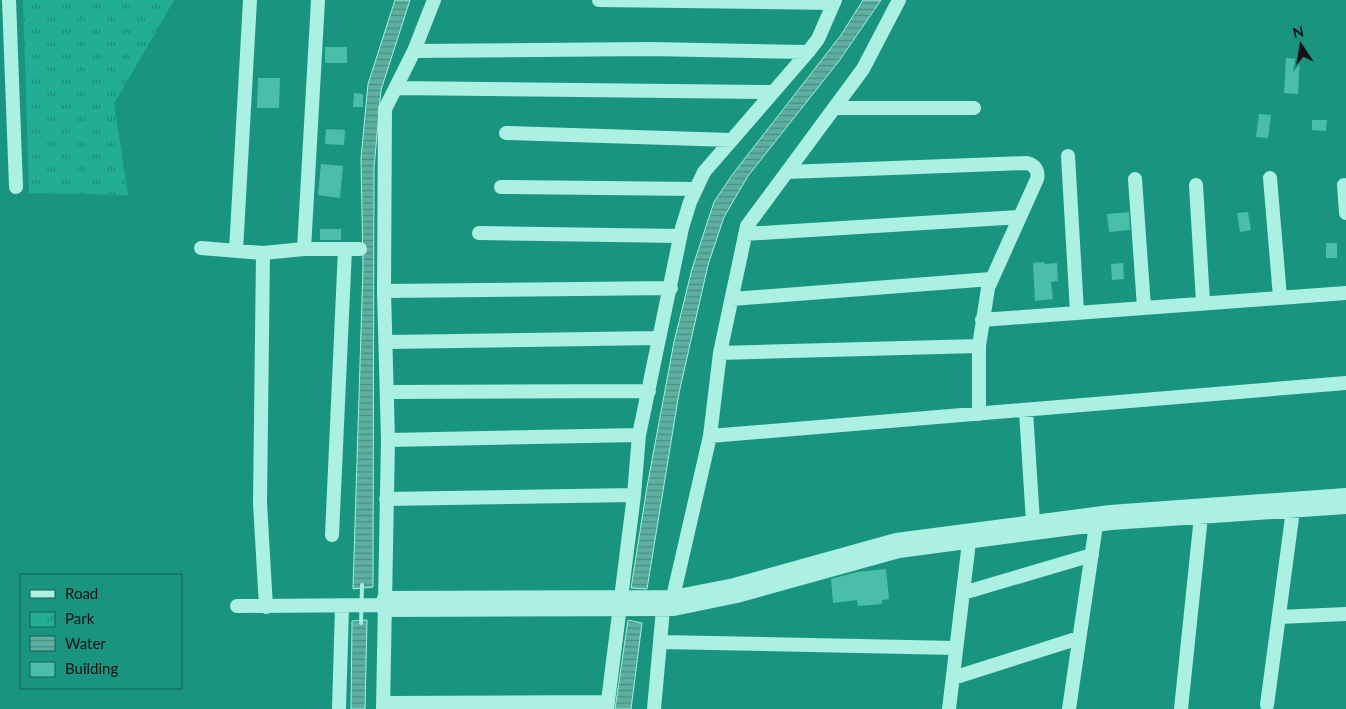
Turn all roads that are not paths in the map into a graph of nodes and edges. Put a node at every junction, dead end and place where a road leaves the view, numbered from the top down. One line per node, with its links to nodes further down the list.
1 (9, 0): 10 (street)
2 (250, 0): 35 (street)
3 (318, 0): 32 (street)
4 (434, 0): 8 (street)
5 (599, 0): 7 (street)
6 (899, 0): 13 (street)
7 (834, 1): 9 (street)
8 (414, 51): 9 (street); 11 (street)
9 (808, 52): 12 (street)
10 (6, 60): 23 (street)
11 (396, 88): 12 (street); 39 (street)
12 (772, 92): 16 (street)
13 (834, 108): 14 (street); 18 (street)
14 (974, 108)
15 (506, 133): 16 (street)
16 (731, 140): 25 (street)
17 (1068, 156): 45 (street)
18 (787, 172): 27 (street); 29 (street)
19 (1270, 178): 41 (street)
20 (1136, 179): 44 (street)
21 (1344, 185): 26 (street)
22 (1196, 186): 43 (street)
23 (16, 187)
24 (501, 187): 25 (street)
25 (696, 190): 30 (street)
26 (1346, 213)
27 (1020, 217): 29 (street); 37 (street)
28 (479, 233): 30 (street)
29 (745, 234): 42 (street)
30 (680, 236): 38 (street)
31 (201, 248): 35 (street)
32 (304, 249): 33 (street); 36 (street)
33 (345, 249): 34 (street); 67 (street)
34 (360, 249)
35 (236, 251): 36 (street)
36 (263, 253): 75 (street)
37 (991, 279): 42 (street); 46 (street)
38 (671, 288): 39 (street); 47 (street)
39 (384, 291): 48 (street)
40 (1346, 293): 41 (street)
41 (1280, 297): 43 (street)
42 (732, 299): 50 (street)
43 (1203, 302): 44 (street)
44 (1144, 307): 45 (street)
45 (1077, 312): 46 (street)
46 (982, 320): 49 (street)
47 (657, 338): 48 (street); 52 (street)
48 (386, 342): 53 (street)
49 (979, 346): 50 (street); 55 (street)
50 (720, 352): 57 (street)
51 (1346, 383): 54 (street)
52 (649, 391): 53 (street); 56 (street)
53 (388, 392): 58 (street)
54 (1026, 411): 55 (street); 65 (street)
55 (979, 414): 57 (street)
56 (639, 435): 58 (street); 59 (street)
57 (710, 436): 71 (street)
58 (388, 440): 61 (street)
59 (634, 495): 61 (street); 72 (street)
60 (1346, 495): 65 (street)
61 (386, 499): 73 (street)
62 (1346, 507): 63 (street)
63 (1292, 510): 64 (street); 79 (street)
64 (1201, 516): 66 (street); 91 (street)
65 (1033, 522): 71 (street)
66 (1096, 525): 68 (street); 69 (street)
67 (332, 535)
68 (969, 542): 70 (street); 77 (street)
69 (1092, 555): 70 (street); 80 (street)
70 (963, 593): 82 (street)
71 (673, 597): 72 (street)
72 (621, 603): 73 (street); 77 (street); 85 (street)
73 (384, 604): 76 (street); 84 (street)
74 (237, 606): 75 (street)
75 (266, 606): 76 (street)
76 (347, 606): 87 (street)
77 (663, 609): 81 (street)
78 (1346, 614): 79 (street)
79 (1279, 617): 86 (street)
80 (1079, 638): 83 (street); 90 (street)
81 (660, 642): 82 (street); 88 (street)
82 (956, 648): 83 (street)
83 (953, 678): 89 (street)
84 (383, 706): 85 (street)
85 (608, 706)
86 (1267, 706)
87 (339, 709)
88 (654, 709)
89 (949, 709)
90 (1069, 709)
91 (1181, 709)

